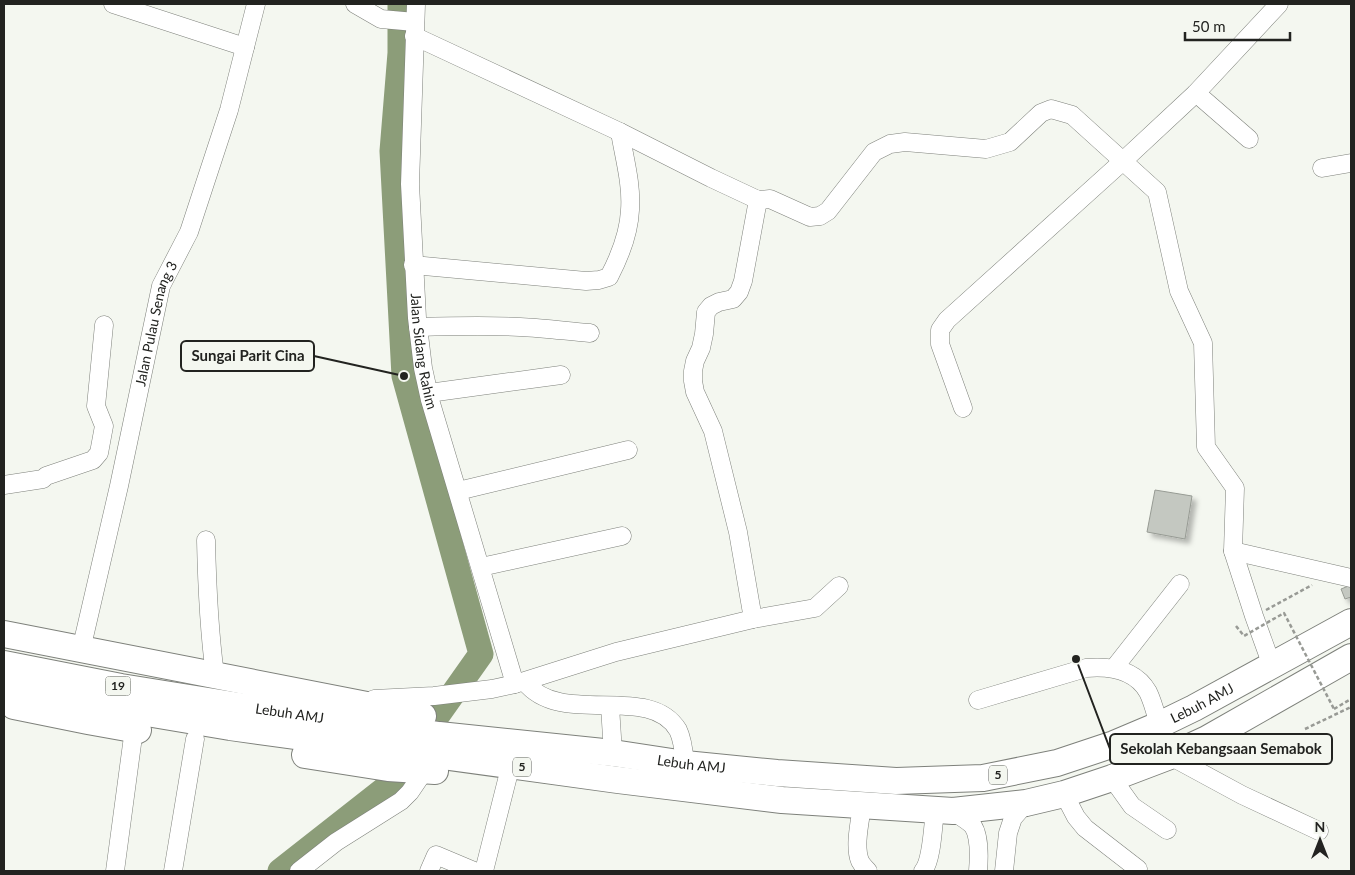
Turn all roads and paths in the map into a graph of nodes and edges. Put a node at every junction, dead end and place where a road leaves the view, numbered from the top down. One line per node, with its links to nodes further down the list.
1 (113, 4): 7 (street)
2 (256, 4): 7 (street, Jalan Pulau Senang 3)
3 (355, 4): 6 (street)
4 (416, 4): 6 (street, Jalan Sidang Rahim)
5 (1279, 4): 8 (street)
6 (407, 25): 9 (street); 15 (street, Jalan Sidang Rahim)
7 (244, 47): 37 (street, Jalan Pulau Senang 3)
8 (1196, 93): 10 (street); 11 (street)
9 (620, 132): 14 (street); 15 (street)
10 (1249, 139)
11 (1123, 161): 14 (street); 21 (street); 27 (street)
12 (1351, 163): 13 (street)
13 (1322, 168)
14 (758, 200): 34 (street)
15 (414, 265): 17 (street, Jalan Sidang Rahim)
16 (104, 325): 23 (street)
17 (418, 327): 18 (street); 20 (street, Jalan Sidang Rahim)
18 (590, 333)
19 (561, 375): 20 (street)
20 (429, 393): 24 (street, Jalan Sidang Rahim)
21 (963, 408)
22 (628, 450): 24 (street)
23 (4, 485)
24 (458, 492): 28 (street, Jalan Sidang Rahim)
25 (622, 536): 28 (street)
26 (206, 540): 42 (street)
27 (1233, 551): 29 (street); 33 (street)
28 (481, 567): 43 (street, Jalan Sidang Rahim)
29 (1351, 578)
30 (1180, 584): 41 (street)
31 (1313, 585): 33 (path)
32 (839, 586): 34 (street)
33 (1254, 616): 40 (street); 45 (path, bridge)
34 (753, 620): 43 (street)
35 (1351, 622): 40 (highway, Lebuh AMJ / 5)
36 (4, 634): 37 (highway)
37 (80, 650): 42 (highway)
38 (1351, 657): 57 (highway, Lebuh AMJ / 5)
39 (4, 664): 50 (highway, Lebuh AMJ / 19)
40 (1272, 666): 51 (highway, Lebuh AMJ / 5)
41 (1114, 668): 46 (street); 51 (street)
42 (215, 675): 55 (highway)
43 (520, 683): 48 (street); 55 (street)
44 (4, 685): 50 (highway, Lebuh AMJ / 19)
45 (1351, 698)
46 (978, 700)
47 (4, 703): 52 (highway)
48 (610, 706): 56 (street); 58 (street)
49 (1351, 707): 53 (path)
50 (232, 716): 55 (highway, Lebuh AMJ / 19)
51 (1159, 725): 58 (highway, Lebuh AMJ / 5)
52 (134, 729): 54 (highway); 69 (street)
53 (1305, 729)
54 (195, 739): 55 (highway); 70 (street)
55 (420, 741): 56 (highway, Lebuh AMJ); 59 (highway); 61 (highway, Lebuh AMJ / 5); 71 (street)
56 (613, 753): 58 (highway, Lebuh AMJ / 5)
57 (1170, 756): 60 (highway, Lebuh AMJ / 5); 67 (street)
58 (684, 764)
59 (508, 776): 61 (highway); 74 (street)
60 (1112, 778): 62 (highway, Lebuh AMJ / 5); 66 (street)
61 (618, 780): 64 (highway, Lebuh AMJ / 5)
62 (1064, 794): 63 (highway, Lebuh AMJ / 5); 68 (street)
63 (1026, 803): 65 (highway, Lebuh AMJ / 5); 78 (street)
64 (862, 806): 65 (highway, Lebuh AMJ / 5); 75 (street)
65 (944, 811): 76 (street); 77 (street)
66 (1167, 830)
67 (1319, 832)
68 (1138, 869)
69 (115, 871)
70 (173, 871)
71 (299, 871)
72 (429, 871): 73 (street)
73 (474, 871)
74 (484, 871)
75 (868, 871)
76 (923, 871)
77 (978, 871)
78 (1004, 871)

